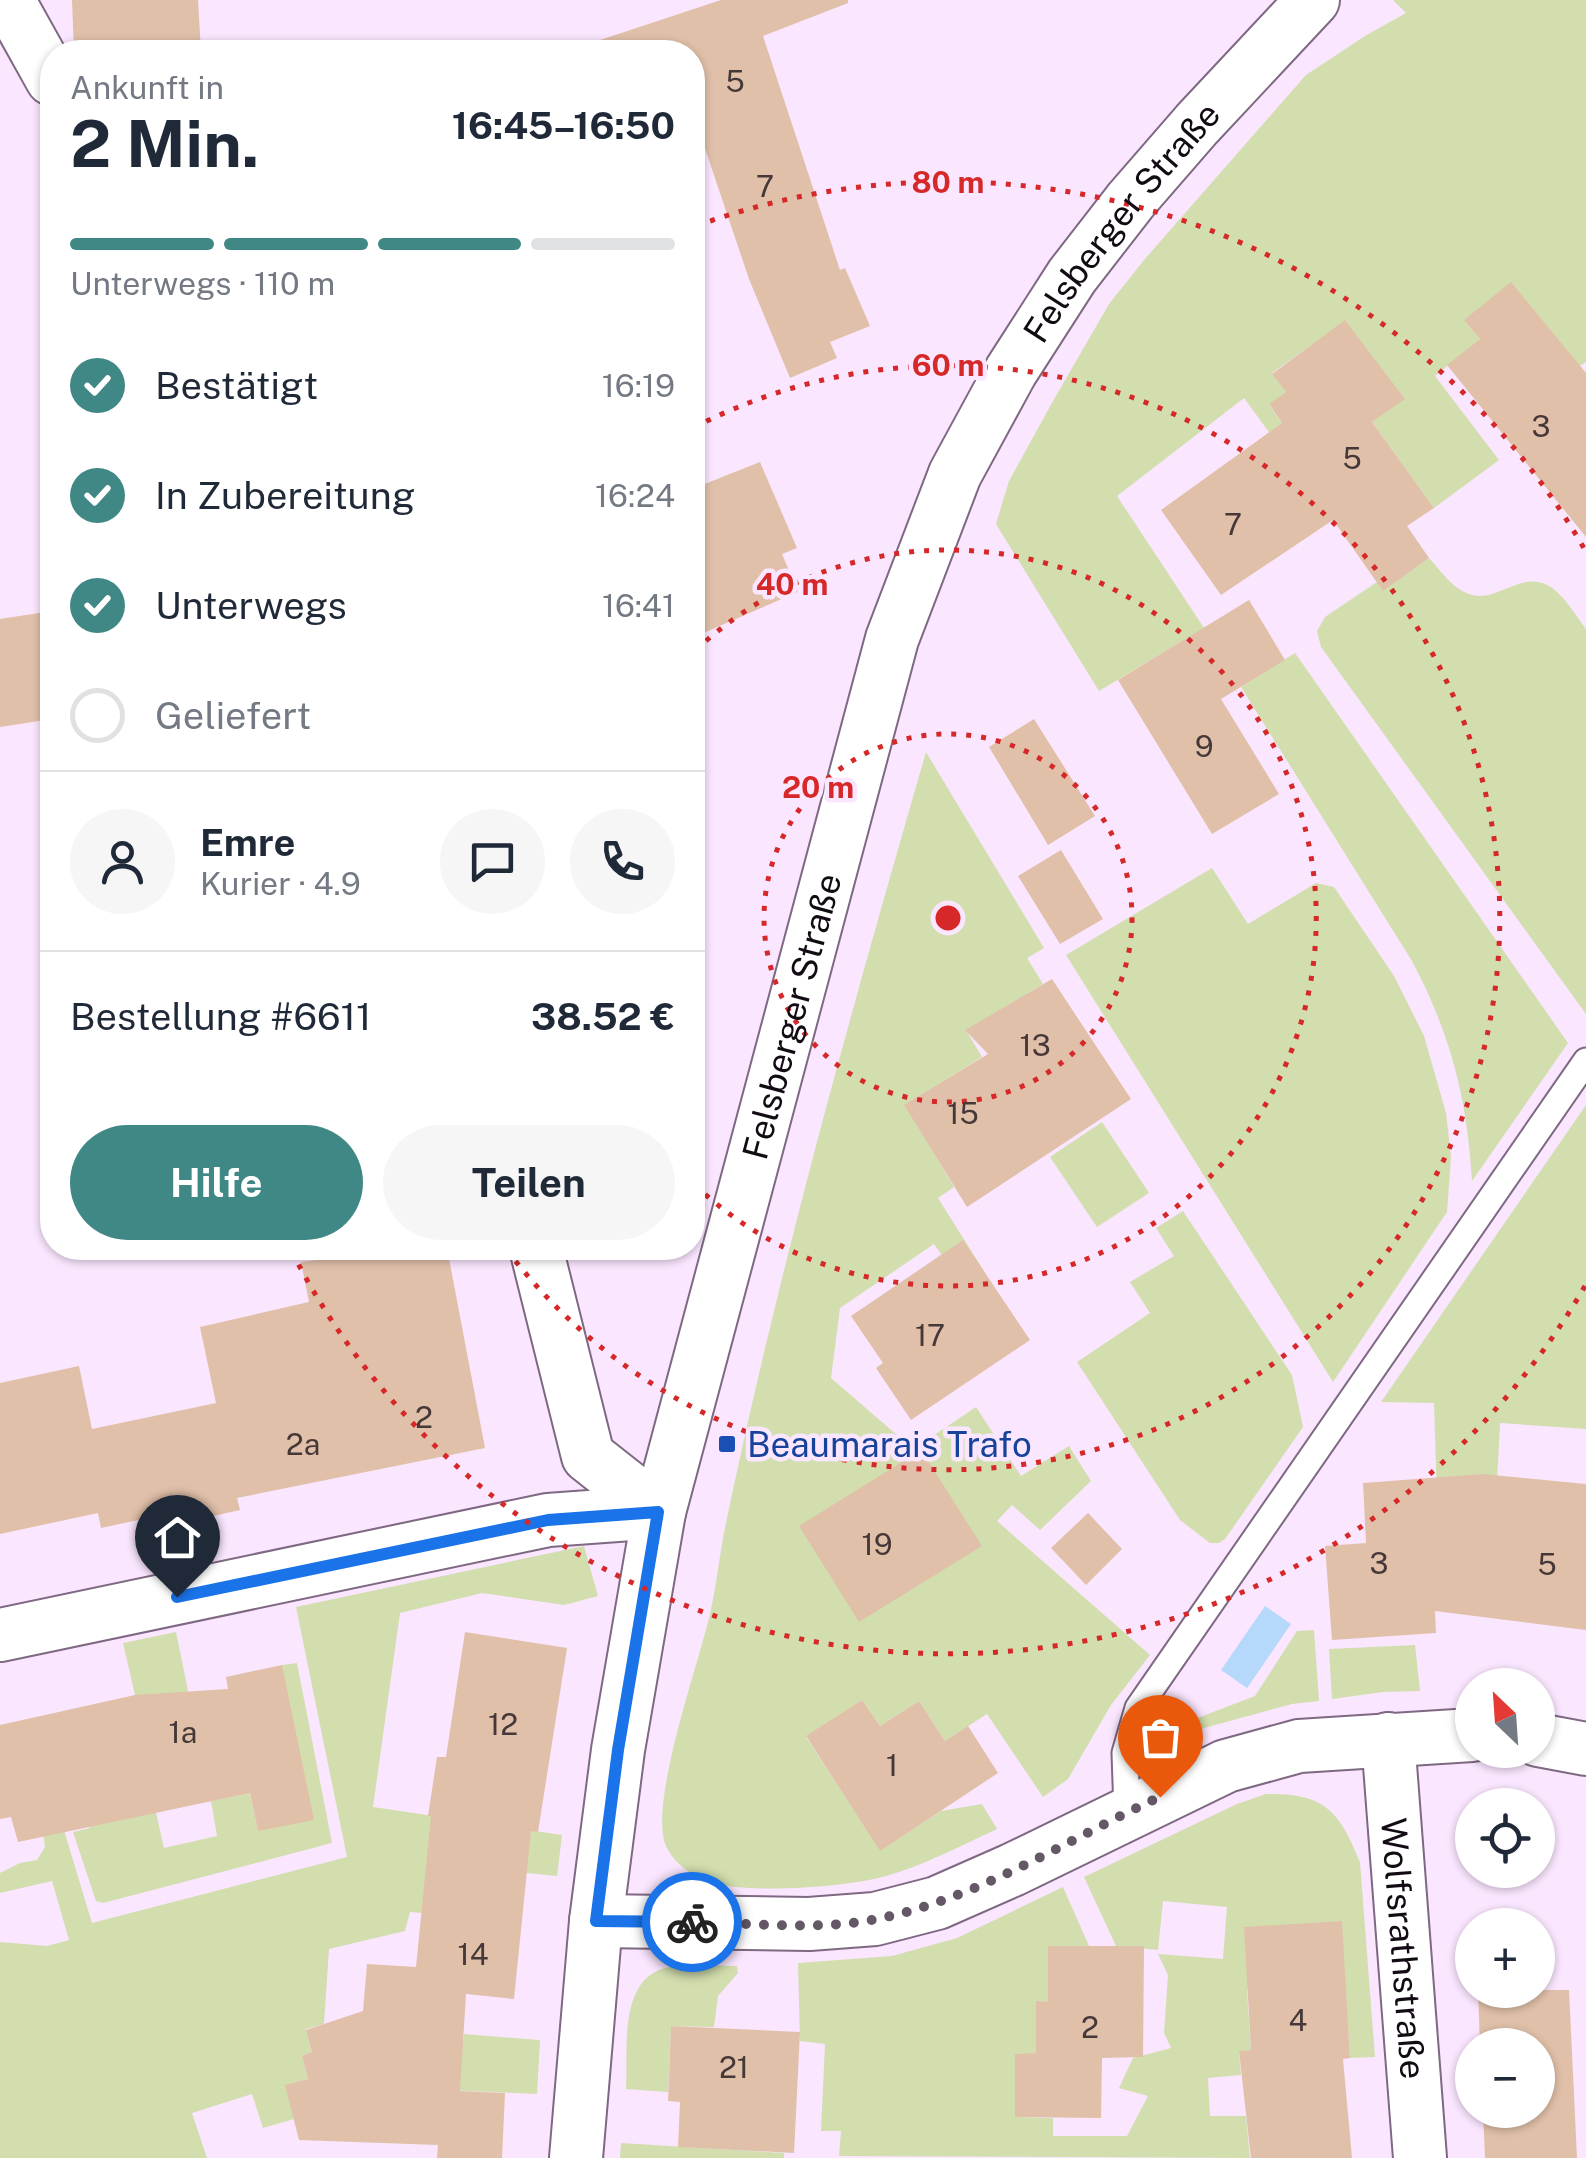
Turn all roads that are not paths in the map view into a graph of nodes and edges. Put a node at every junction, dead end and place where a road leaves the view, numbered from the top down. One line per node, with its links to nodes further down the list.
1 (8, 0): 3 (street)
2 (1313, 0): 6 (street, Felsberger Straße)
3 (40, 57)
4 (1586, 1061): 12 (lane)
5 (539, 1260): 6 (street)
6 (658, 1512): 7 (street); 13 (street, Felsberger Straße)
7 (0, 1635)
8 (1455, 1736): 9 (street)
9 (1388, 1739): 12 (street); 15 (street, Wolfsrathstraße)
10 (1555, 1743): 11 (street)
11 (1586, 1749)
12 (1127, 1812): 13 (street)
13 (596, 1921): 14 (street, Felsberger Straße)
14 (576, 2158)
15 (1420, 2158)

